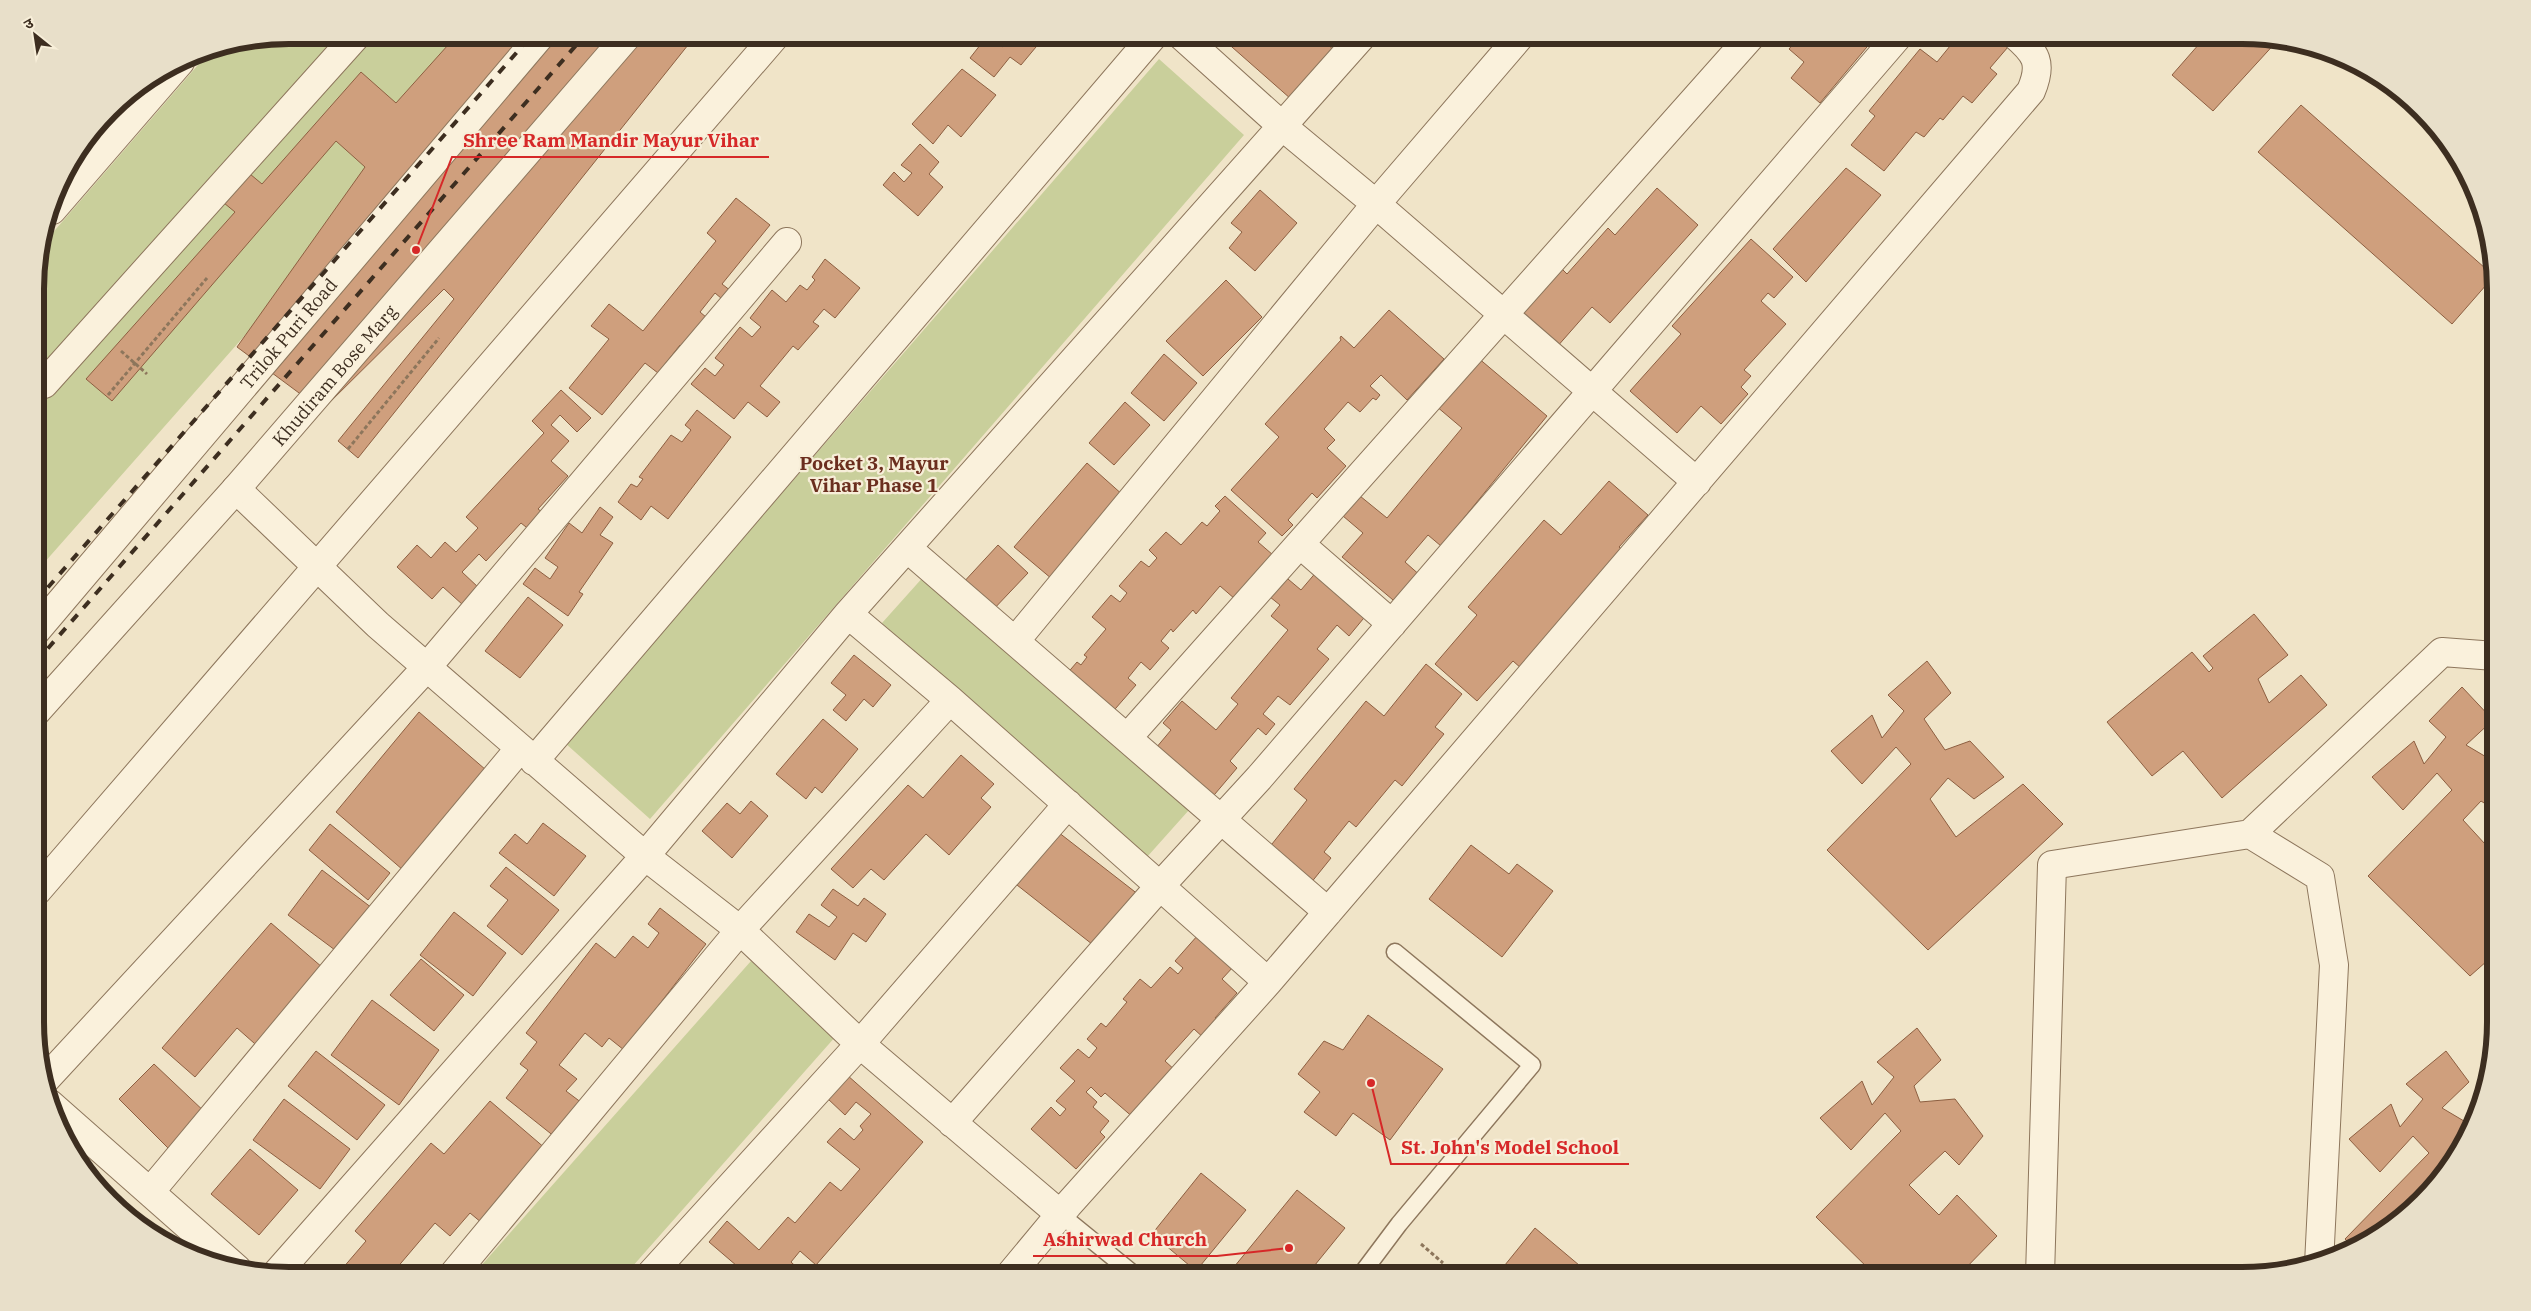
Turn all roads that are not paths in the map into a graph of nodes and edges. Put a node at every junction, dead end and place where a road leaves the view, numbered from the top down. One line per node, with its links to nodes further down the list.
1 (350, 44): 19 (street)
2 (533, 44): 27 (street, Trilok Puri Road)
3 (620, 44): 22 (street, Khudiram Bose Marg)
4 (768, 44): 25 (street)
5 (1146, 44): 35 (street)
6 (1191, 44): 14 (street)
7 (1355, 44): 14 (street)
8 (1513, 44): 16 (street)
9 (1744, 44): 18 (street)
10 (1891, 44): 20 (street)
11 (2025, 44): 21 (street)
12 (152, 85): 13 (street)
13 (141, 95): 15 (street)
14 (1282, 126): 16 (street); 24 (street)
15 (61, 199)
16 (1376, 204): 18 (street); 29 (street)
17 (787, 242): 31 (street)
18 (1504, 315): 20 (street); 23 (street)
19 (44, 384)
20 (1593, 392): 21 (street); 28 (street)
21 (1697, 482): 42 (street)
22 (236, 489): 25 (street); 33 (street, Khudiram Bose Marg)
23 (1300, 544): 28 (street); 34 (street)
24 (907, 548): 26 (street); 29 (street)
25 (316, 566): 31 (street); 40 (street)
26 (848, 614): 32 (street); 39 (street)
27 (44, 622)
28 (1392, 624): 37 (street)
29 (1016, 640): 34 (street)
30 (2487, 655): 38 (street)
31 (427, 667): 35 (street); 47 (street)
32 (950, 700): 36 (street); 43 (street)
33 (44, 703)
34 (1128, 738): 37 (street)
35 (527, 754): 39 (street); 50 (street)
36 (1068, 804): 41 (street); 46 (street)
37 (1222, 820): 41 (street); 42 (street)
38 (2250, 834): 52 (street); 60 (street)
39 (645, 856): 43 (street); 54 (street)
40 (44, 883)
41 (1160, 886): 45 (street); 49 (street)
42 (1328, 912): 45 (street)
43 (740, 930): 46 (street); 55 (street)
44 (1395, 952): 59 (lane)
45 (1268, 982): 51 (street)
46 (860, 1044): 49 (street); 56 (street)
47 (49, 1075)
48 (61, 1114): 50 (street)
49 (952, 1123): 51 (street)
50 (150, 1192): 53 (street)
51 (1061, 1215): 57 (street); 58 (lane)
52 (2319, 1255)
53 (226, 1259)
54 (282, 1267)
55 (459, 1267)
56 (657, 1267)
57 (1017, 1267)
58 (1125, 1267)
59 (1367, 1267)
60 (2040, 1267)

